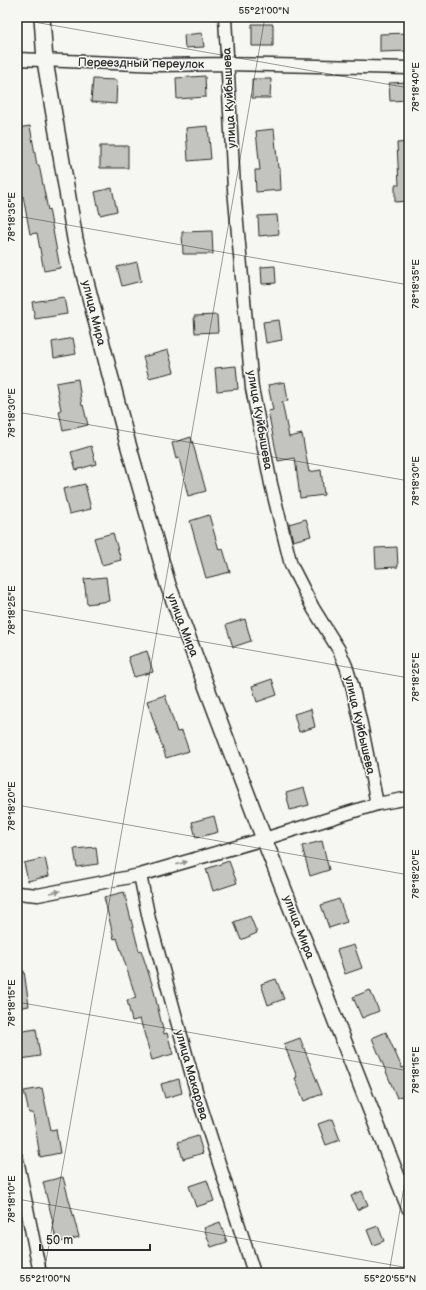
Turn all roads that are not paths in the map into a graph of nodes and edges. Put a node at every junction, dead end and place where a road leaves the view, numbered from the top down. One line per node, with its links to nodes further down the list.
1 (42, 17): 4 (street, улица Мира)
2 (225, 17): 5 (street, улица Куйбышева)
3 (17, 60): 4 (street, Переездный переулок)
4 (45, 61): 5 (street, Переездный переулок); 9 (street, улица Мира)
5 (227, 64): 6 (street, Переездный переулок); 8 (street, улица Куйбышева)
6 (409, 68)
7 (409, 798): 8 (street)
8 (377, 804): 9 (street)
9 (264, 840): 10 (street, one-way to 9); 13 (street, улица Мира)
10 (140, 875): 11 (street, one-way to 10); 15 (street, улица Макарова)
11 (17, 893)
12 (17, 1159): 14 (street)
13 (409, 1207)
14 (40, 1273)
15 (254, 1273)

